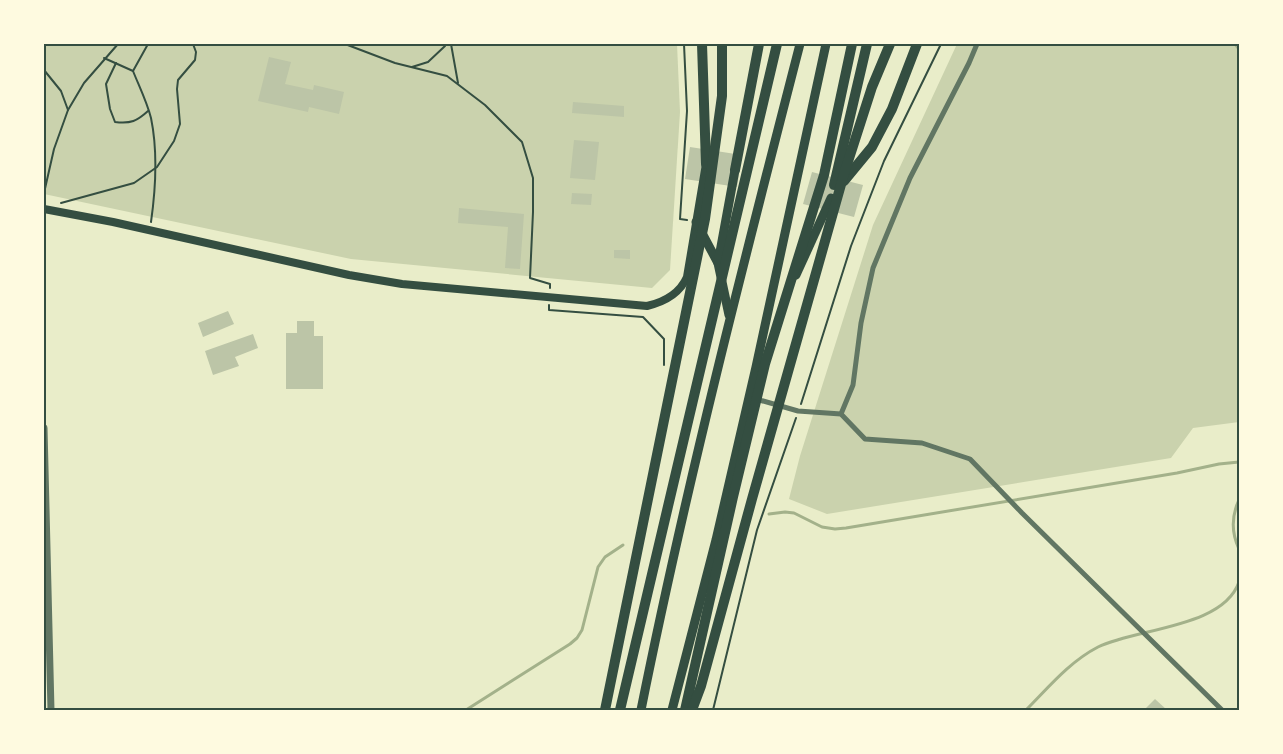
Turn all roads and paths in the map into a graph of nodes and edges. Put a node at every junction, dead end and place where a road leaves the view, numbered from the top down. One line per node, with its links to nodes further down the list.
1 (118, 44): 20 (path)
2 (148, 44): 24 (path)
3 (193, 44): 29 (path)
4 (345, 44): 22 (path)
5 (445, 44): 22 (path)
6 (451, 44): 25 (path)
7 (684, 44): 35 (path)
8 (702, 44): 28 (highway)
9 (722, 44): 48 (highway)
10 (759, 44): 30 (highway)
11 (777, 44): 49 (highway)
12 (800, 44): 40 (highway)
13 (826, 44): 41 (highway)
14 (852, 44): 52 (highway)
15 (867, 44): 32 (highway)
16 (890, 44): 53 (highway)
17 (917, 44): 32 (highway)
18 (941, 44): 44 (path)
19 (977, 44): 45 (street)
20 (104, 58): 21 (path); 26 (path)
21 (116, 64): 24 (path); 27 (path)
22 (412, 67): 25 (path)
23 (44, 70): 26 (path)
24 (133, 71): 27 (path)
25 (458, 85): 38 (path)
26 (68, 110): 31 (path)
27 (148, 111): 29 (path)
28 (706, 164): 35 (main road)
29 (155, 169): 33 (path); 36 (path)
30 (735, 170): 37 (highway)
31 (44, 193)
32 (831, 198): 41 (highway)
33 (62, 203)
34 (44, 209): 36 (main road)
35 (696, 222): 36 (main road); 37 (highway)
36 (150, 230)
37 (718, 263): 40 (highway)
38 (550, 284)
39 (549, 310): 42 (path)
40 (730, 318): 50 (highway)
41 (756, 367): 43 (highway)
42 (664, 368)
43 (749, 397): 44 (street); 51 (highway)
44 (798, 412): 45 (street); 54 (path)
45 (841, 414): 55 (street)
46 (44, 428): 47 (street)
47 (51, 710)
48 (605, 710)
49 (620, 710)
50 (642, 710)
51 (672, 710)
52 (685, 710)
53 (692, 710)
54 (713, 710)
55 (1222, 710)

